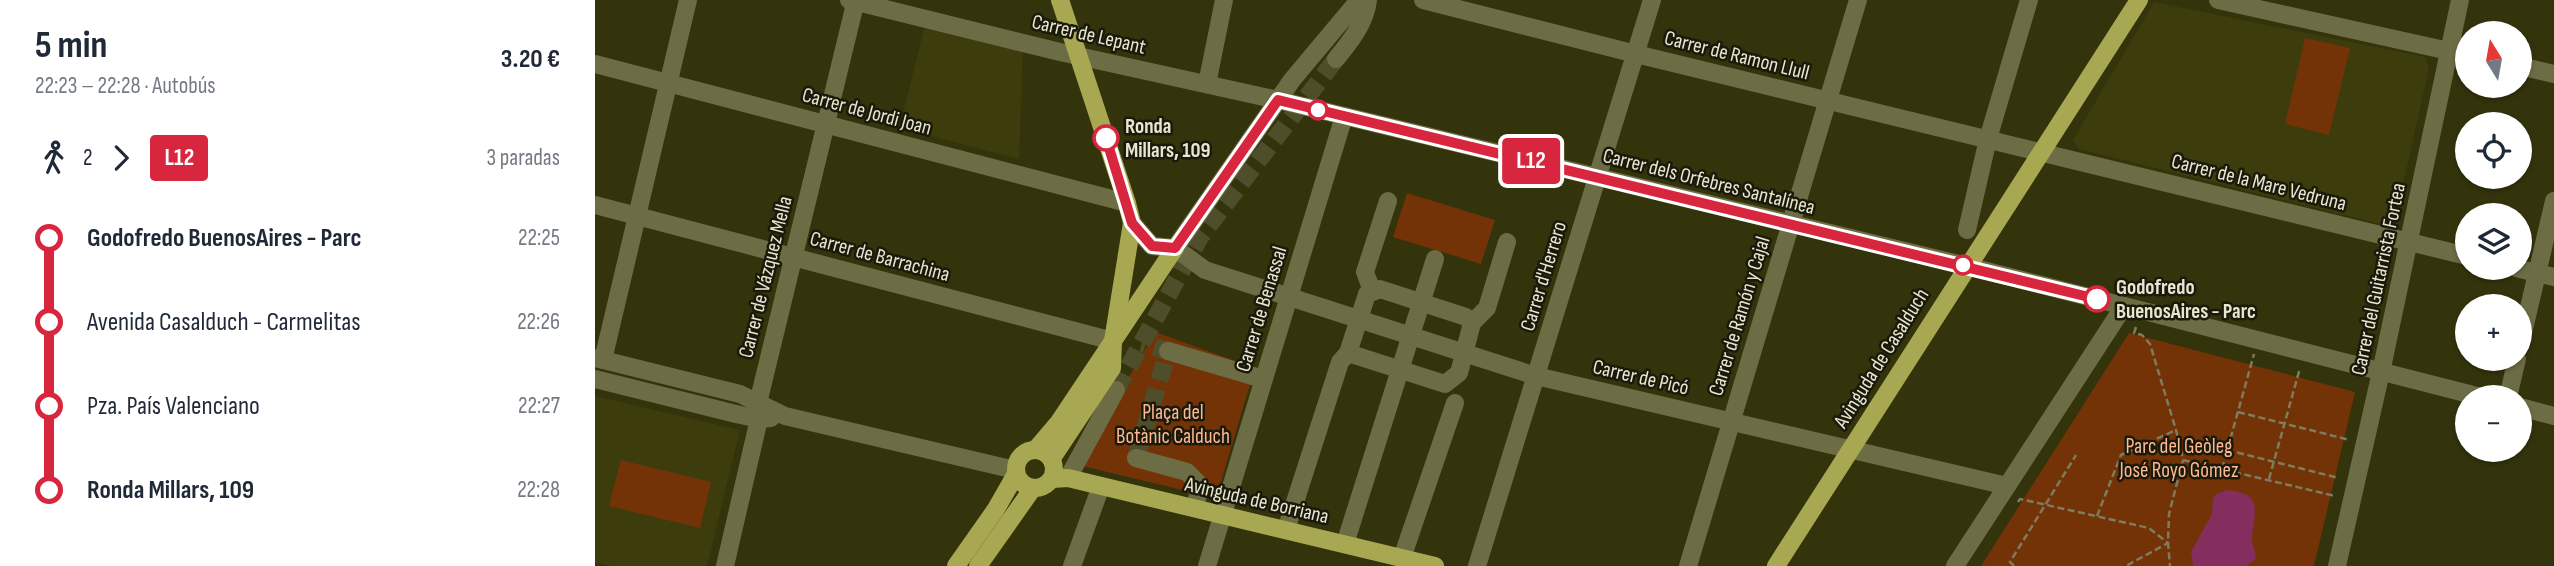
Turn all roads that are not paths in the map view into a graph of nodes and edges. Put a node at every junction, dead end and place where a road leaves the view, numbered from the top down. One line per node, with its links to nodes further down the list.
1 (688, 0): 22 (street)
2 (1061, 0): 16 (main road)
3 (1224, 0): 23 (street)
4 (1359, 0): 24 (street)
5 (1369, 0): 18 (street)
6 (1423, 0): 17 (street, Carrer de Ramon Llull)
7 (1652, 0): 17 (street, Carrer d'Herrero)
8 (1858, 0): 25 (street, Carrer de Ramón y Cajal)
9 (2029, 0): 28 (street)
10 (2139, 0): 29 (main road, Avinguda de Casalduch)
11 (2218, 0): 14 (street)
12 (2460, 0): 14 (street, Carrer del Guitarrista Fortea)
13 (854, 1): 16 (street, Carrer de Lepant); 27 (street, Carrer de Vázquez Mella)
14 (2449, 51): 15 (street); 40 (street, Carrer del Guitarrista Fortea)
15 (2455, 52)
16 (1078, 54): 23 (street, Carrer de Lepant); 33 (main road)
17 (1636, 54): 25 (street, Carrer de Ramon Llull); 30 (street, Carrer d'Herrero)
18 (1336, 59)
19 (598, 62): 22 (street, Carrer de Jordi Joan)
20 (2532, 69): 21 (street)
21 (2554, 74)
22 (669, 83): 27 (street, Carrer de Jordi Joan); 35 (street)
23 (1207, 84): 24 (street, Carrer de Lepant)
24 (1278, 100): 26 (street, Carrer dels Orfebres Santalínea); 41 (street)
25 (1828, 100): 28 (street, Carrer de Ramon Llull); 37 (street, Carrer de Ramón y Cajal)
26 (1344, 116): 30 (street, Carrer dels Orfebres Santalínea); 48 (street, Carrer de Benassal)
27 (826, 124): 33 (street, Carrer de Jordi Joan); 43 (street, Carrer de Vázquez Mella)
28 (1988, 139): 29 (street, Carrer de Ramon Llull); 38 (street)
29 (2041, 152): 40 (street, Carrer de la Mare Vedruna); 45 (main road, Avinguda de Casalduch)
30 (1598, 177): 37 (street, Carrer dels Orfebres Santalínea); 62 (street, Carrer d'Herrero)
31 (1388, 201): 47 (street)
32 (2554, 201): 46 (street)
33 (1127, 203): 36 (main road)
34 (595, 205): 35 (street, Carrer de Barrachina)
35 (637, 215): 43 (street, Carrer de Barrachina); 59 (street)
36 (1132, 223): 41 (street, Carrer de Picó); 55 (main road)
37 (1791, 224): 45 (street, Carrer dels Orfebres Santalínea); 71 (street, Carrer de Ramón y Cajal)
38 (1967, 230)
39 (1507, 242): 53 (street)
40 (2409, 242): 42 (street, Carrer de la Mare Vedruna); 61 (street, Carrer del Guitarrista Fortea)
41 (1175, 248): 48 (street, Carrer de Picó); 55 (main road)
42 (2455, 253)
43 (794, 256): 55 (street, Carrer de Barrachina); 69 (street, Carrer de Vázquez Mella)
44 (1435, 259): 49 (street)
45 (1967, 266): 50 (street, Carrer dels Orfebres Santalínea); 72 (main road, Avinguda de Casalduch)
46 (2546, 275): 51 (street)
47 (1372, 291): 49 (street); 52 (street)
48 (1289, 297): 52 (street, Carrer de Picó); 64 (street, Carrer de Benassal)
49 (1422, 303): 53 (street); 54 (street)
50 (2132, 308): 61 (street, Carrer dels Orfebres Santalínea); 77 (street)
51 (2532, 313)
52 (1359, 319): 54 (street, Carrer de Picó); 57 (street)
53 (1472, 323): 58 (street)
54 (1411, 336): 58 (street, Carrer de Picó); 60 (street)
55 (1113, 341): 74 (main road)
56 (1168, 351): 64 (street)
57 (1348, 353): 60 (street); 81 (street)
58 (1465, 353): 60 (street); 62 (street, Carrer de Picó)
59 (599, 359): 69 (street)
60 (1400, 370): 82 (street)
61 (2381, 372): 66 (street, Carrer dels Orfebres Santalínea); 94 (street, Carrer del Guitarrista Fortea)
62 (1536, 376): 71 (street, Carrer de Picó); 90 (street, Carrer d'Herrero)
63 (595, 379): 69 (street)
64 (1263, 379): 80 (street, Carrer de Benassal)
65 (1116, 390): 74 (street)
66 (2455, 391)
67 (1455, 403): 83 (street)
68 (2532, 410): 70 (street)
69 (759, 411): 75 (street); 84 (street, Carrer de Vázquez Mella)
70 (2554, 416)
71 (1730, 421): 72 (street, Carrer de Picó); 91 (street, Carrer de Ramón y Cajal)
72 (1850, 449): 77 (street, Carrer de Picó); 92 (main road, Avinguda de Casalduch)
73 (1136, 458): 79 (street)
74 (1053, 466): 75 (main road); 76 (main road, Avinguda de Borriana); 78 (main road)
75 (1015, 472): 78 (main road); 85 (main road)
76 (1101, 486): 79 (main road, Avinguda de Borriana); 87 (street)
77 (2007, 486): 93 (street)
78 (1033, 488): 86 (main road)
79 (1195, 509): 80 (main road, Avinguda de Borriana)
80 (1223, 515): 81 (main road, Avinguda de Borriana); 88 (street, Carrer de Benassal)
81 (1286, 530): 82 (main road, Avinguda de Borriana)
82 (1345, 544): 83 (main road, Avinguda de Borriana)
83 (1402, 558): 89 (main road, Avinguda de Borriana)
84 (725, 566)
85 (956, 566)
86 (978, 566)
87 (1072, 566)
88 (1207, 566)
89 (1435, 566)
90 (1477, 566)
91 (1688, 566)
92 (1776, 566)
93 (1955, 566)
94 (2338, 566)

